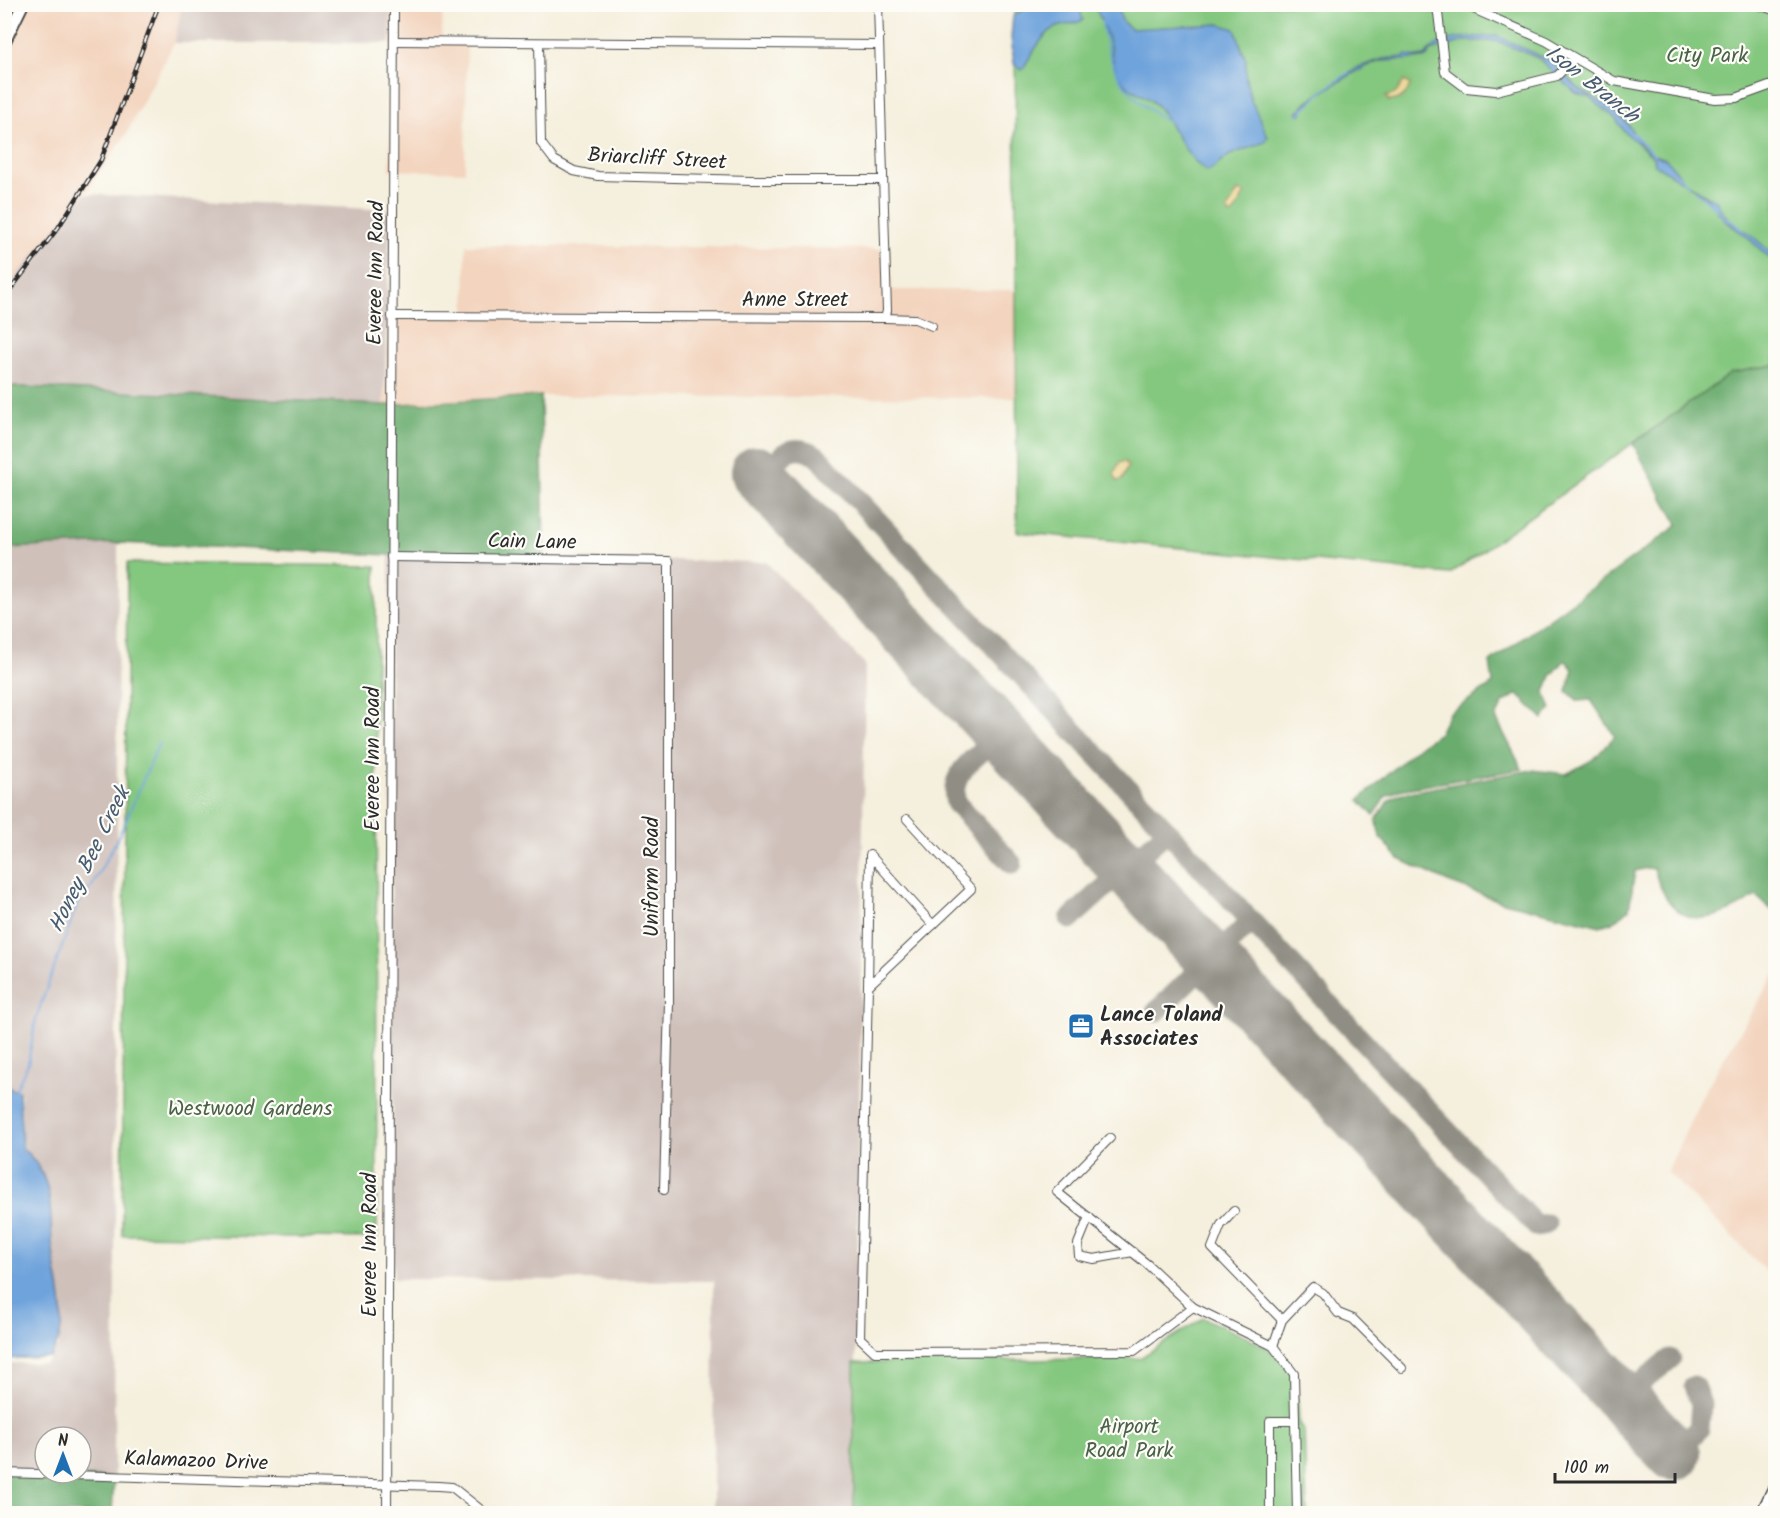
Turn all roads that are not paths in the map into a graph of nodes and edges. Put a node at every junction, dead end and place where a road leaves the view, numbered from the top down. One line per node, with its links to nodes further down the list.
1 (23, 4): 9 (street)
2 (394, 4): 8 (street, Everee Inn Road)
3 (878, 4): 11 (street)
4 (1434, 4): 12 (street)
5 (1462, 4): 12 (street)
6 (1757, 4): 7 (street)
7 (1776, 11)
8 (395, 41): 10 (street); 15 (street, Everee Inn Road)
9 (4, 43)
10 (538, 43): 11 (street); 14 (street, Briarcliff Street)
11 (879, 45): 14 (street)
12 (1574, 59): 13 (street)
13 (1776, 80)
14 (882, 180): 16 (street)
15 (392, 316): 16 (street, Anne Street); 18 (street, Everee Inn Road)
16 (885, 318): 17 (street, Anne Street)
17 (932, 326)
18 (391, 557): 19 (street, Cain Lane); 34 (street, Everee Inn Road)
19 (669, 564): 24 (street, Uniform Road)
20 (907, 819): 21 (street)
21 (933, 925): 22 (street); 22 (street)
22 (868, 986): 28 (street)
23 (1110, 1138): 26 (street)
24 (664, 1190)
25 (1234, 1211): 29 (street)
26 (1089, 1217): 27 (street); 27 (street)
27 (1133, 1252): 28 (street)
28 (1193, 1307): 30 (street)
29 (1282, 1320): 30 (street); 31 (street)
30 (1273, 1346): 32 (street)
31 (1402, 1368)
32 (1295, 1421): 38 (street); 39 (street)
33 (4, 1473): 34 (street, Kalamazoo Drive)
34 (387, 1484): 36 (street, Everee Inn Road); 37 (street, Kalamazoo Drive)
35 (1776, 1485): 40 (main road)
36 (387, 1514)
37 (486, 1514)
38 (1270, 1514)
39 (1297, 1514)
40 (1762, 1514)

